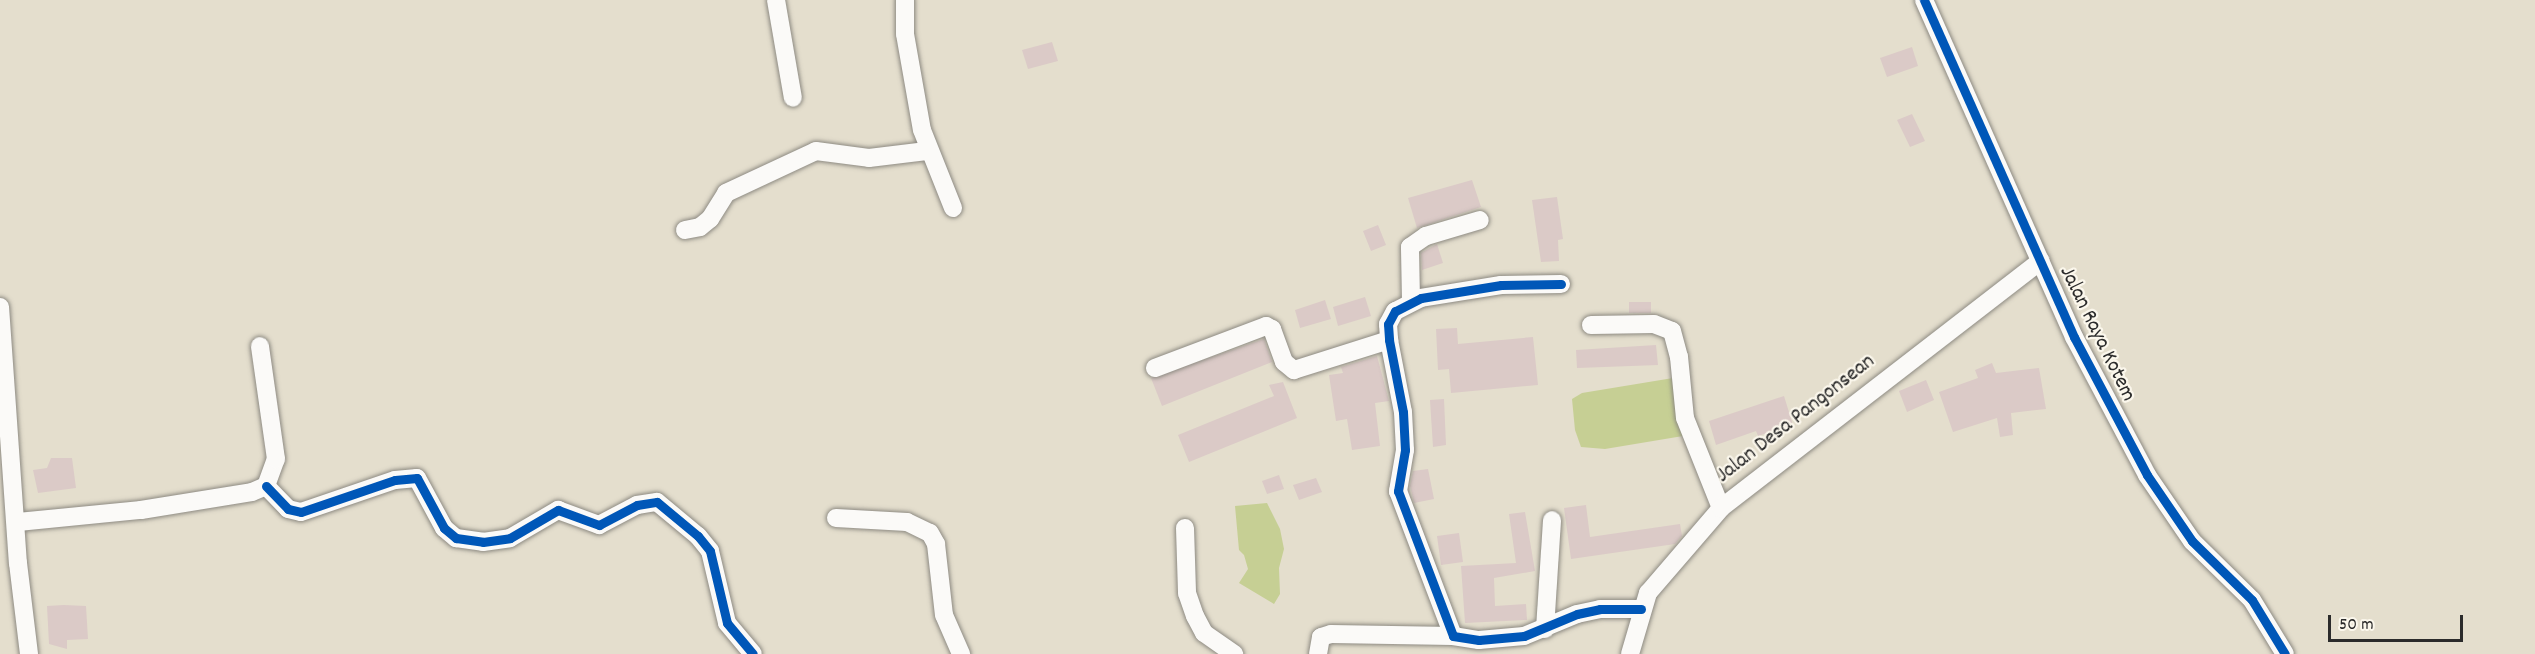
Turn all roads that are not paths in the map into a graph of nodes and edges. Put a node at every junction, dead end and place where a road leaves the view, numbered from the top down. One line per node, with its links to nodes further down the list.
1 (776, 0): 4 (street)
2 (905, 0): 5 (street)
3 (1924, 0): 9 (street, Jalan Raya Kotem)
4 (793, 98)
5 (927, 151): 6 (street); 8 (street)
6 (953, 208)
7 (1480, 220): 11 (street)
8 (685, 230)
9 (2041, 261): 18 (street, Jalan Desa Pangonsean); 32 (street, Jalan Raya Kotem)
10 (1561, 284): 11 (street)
11 (1411, 301): 14 (street)
12 (0, 307): 21 (street)
13 (1592, 325): 18 (street)
14 (1389, 340): 16 (street); 25 (street)
15 (260, 346): 17 (street)
16 (1155, 368)
17 (266, 486): 21 (street); 27 (street)
18 (1721, 508): 23 (street, Jalan Desa Pangonsean)
19 (836, 518): 28 (street)
20 (1552, 520): 24 (street)
21 (18, 522): 26 (street)
22 (1185, 528): 29 (street)
23 (1641, 609): 24 (street); 31 (street, Jalan Desa Pangonsean)
24 (1545, 629): 25 (street)
25 (1453, 636): 30 (street)
26 (29, 654)
27 (753, 654)
28 (961, 654)
29 (1234, 654)
30 (1318, 654)
31 (1630, 654)
32 (2286, 654)

